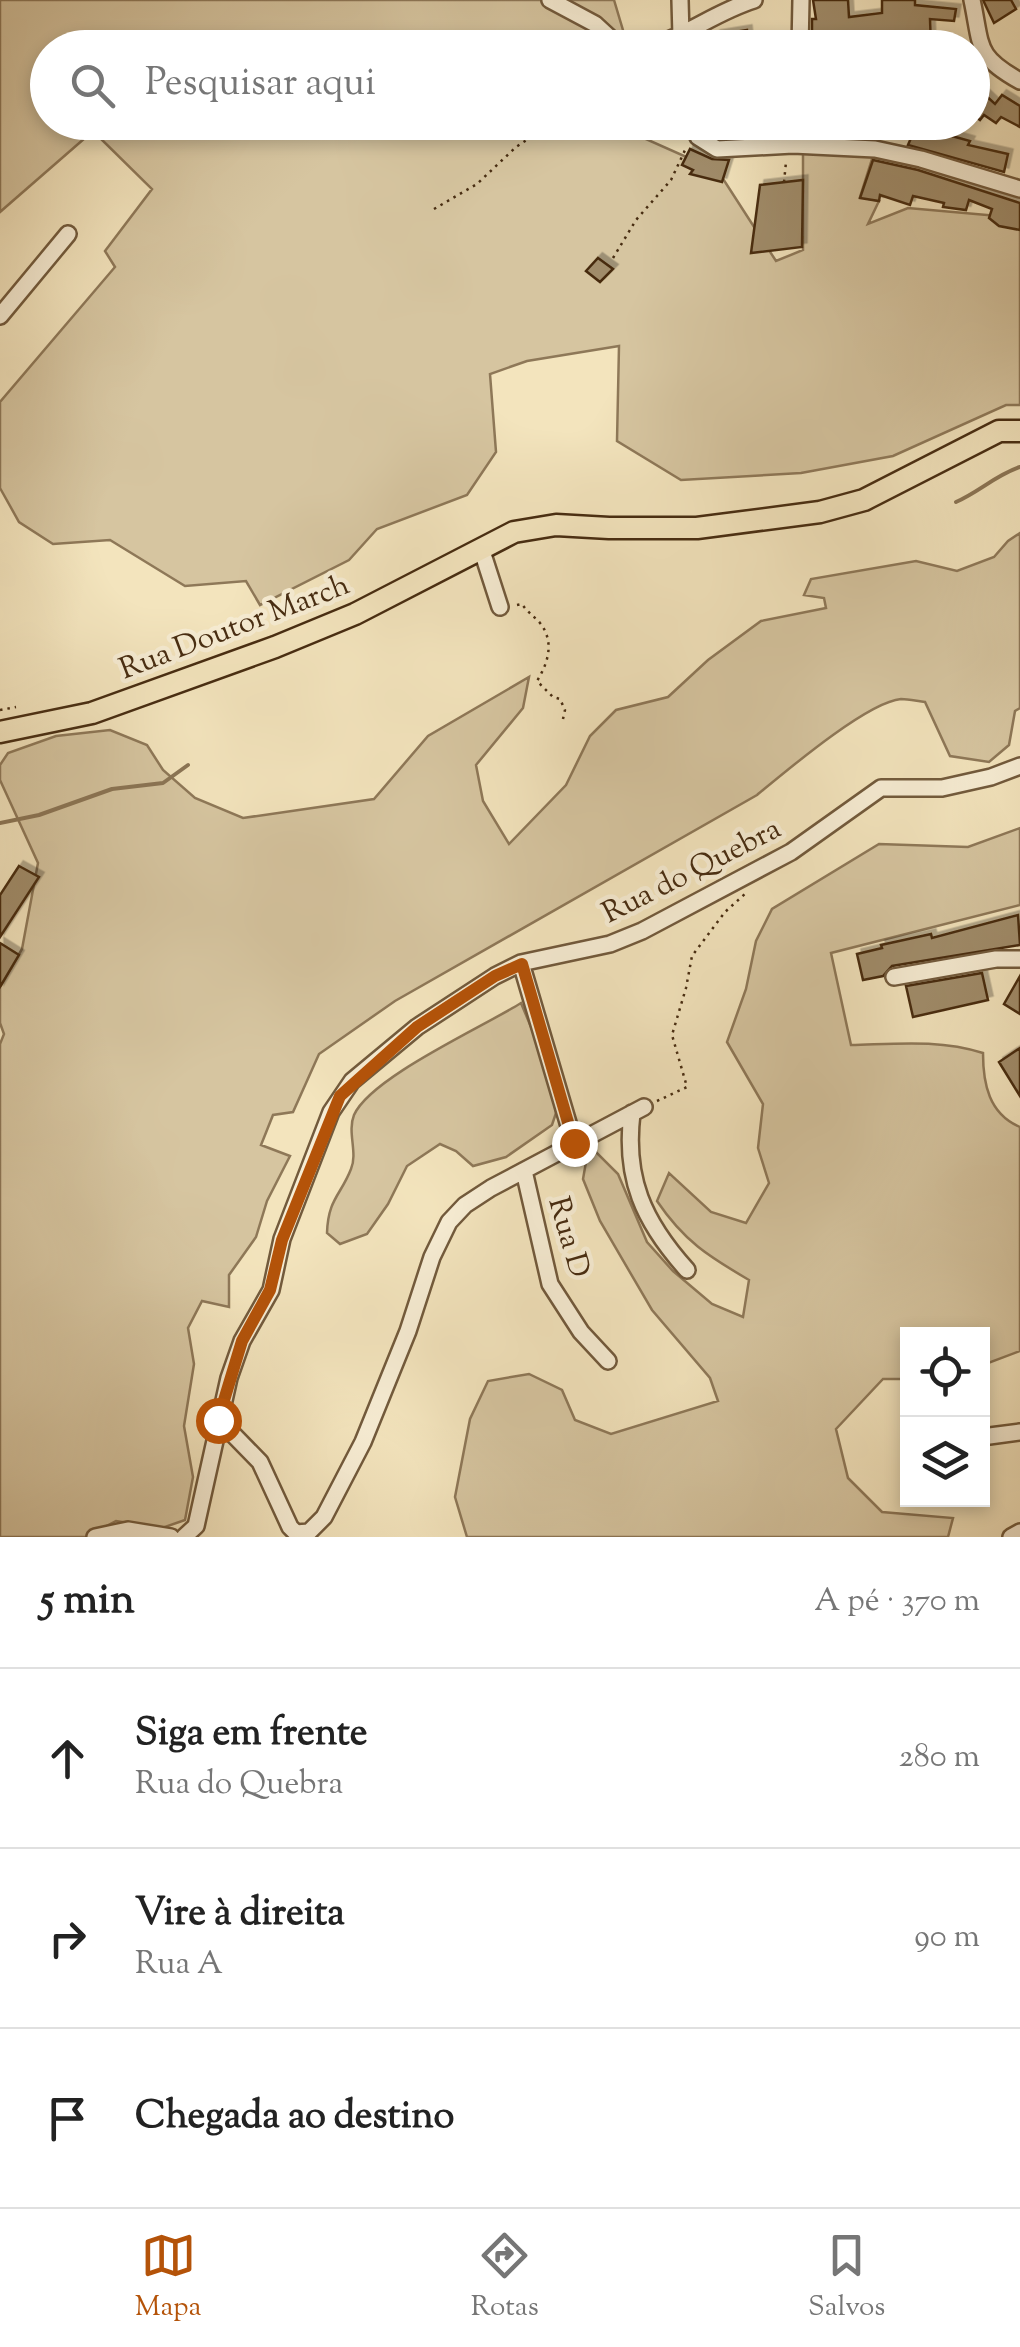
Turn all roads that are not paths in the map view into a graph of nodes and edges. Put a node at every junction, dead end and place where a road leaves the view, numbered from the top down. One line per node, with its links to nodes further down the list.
1 (550, 0): 6 (street)
2 (680, 0): 7 (street)
3 (754, 0): 8 (street)
4 (801, 0): 9 (street)
5 (972, 0): 10 (street)
6 (600, 30)
7 (682, 30)
8 (692, 30)
9 (800, 30)
10 (979, 30)
11 (990, 62): 12 (street)
12 (1020, 82)
13 (707, 140): 15 (street)
14 (793, 140): 15 (street)
15 (792, 145): 16 (street)
16 (1020, 189)
17 (68, 234): 18 (street)
18 (0, 316)
19 (1020, 431): 20 (main road, Rua Doutor March)
20 (480, 548): 21 (street); 22 (main road, Rua Doutor March)
21 (500, 607)
22 (0, 732)
23 (1020, 766): 25 (street, Rua do Quebra)
24 (1020, 959): 26 (street)
25 (522, 964): 27 (street); 31 (street, Rua do Quebra)
26 (894, 977)
27 (574, 1143): 28 (street); 29 (street)
28 (524, 1171): 30 (street, Rua D); 31 (street)
29 (687, 1270)
30 (608, 1361)
31 (218, 1420): 37 (street, Rua do Quebra)
32 (1020, 1432): 33 (street)
33 (990, 1436)
34 (1020, 1532): 38 (street)
35 (95, 1537): 36 (street)
36 (170, 1537)
37 (184, 1537)
38 (1011, 1537)

